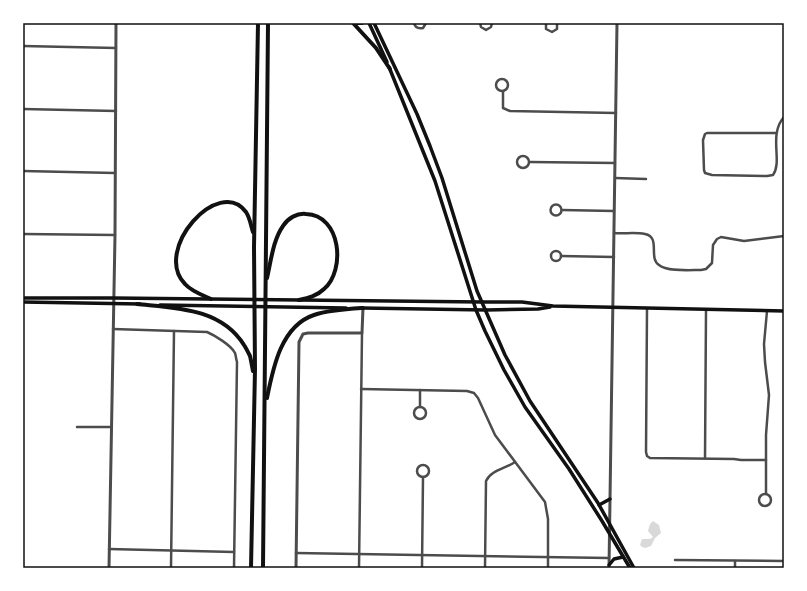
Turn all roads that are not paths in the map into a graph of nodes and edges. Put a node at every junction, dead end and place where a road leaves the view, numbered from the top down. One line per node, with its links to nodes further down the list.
1 (116, 23): 17 (street)
2 (258, 23): 36 (highway)
3 (268, 23): 40 (highway)
4 (353, 23): 18 (highway)
5 (356, 23): 6 (highway)
6 (362, 23)
7 (368, 23): 18 (main road)
8 (374, 23): 47 (main road)
9 (414, 23): 10 (street)
10 (426, 23)
11 (480, 23): 12 (street)
12 (492, 23)
13 (546, 23): 14 (street)
14 (557, 23)
15 (617, 23): 22 (street)
16 (23, 46): 17 (street)
17 (116, 48): 21 (street)
18 (390, 69): 46 (main road)
19 (503, 92): 19 (street); 22 (street)
20 (23, 109): 21 (street)
21 (116, 110): 28 (street)
22 (616, 112): 26 (street)
23 (784, 117): 24 (street)
24 (776, 133): 24 (street)
25 (530, 162): 25 (street); 26 (street)
26 (615, 163): 29 (street)
27 (23, 171): 28 (street)
28 (115, 173): 35 (street)
29 (615, 178): 30 (street); 32 (street)
30 (646, 179)
31 (562, 210): 31 (street); 32 (street)
32 (614, 211): 34 (street)
33 (23, 234): 35 (street)
34 (614, 234): 37 (street); 39 (street)
35 (115, 235): 42 (street)
36 (254, 236): 43 (highway); 62 (highway)
37 (784, 236)
38 (560, 256): 39 (street)
39 (614, 257): 52 (street)
40 (265, 288): 44 (highway); 66 (highway)
41 (23, 298): 42 (main road)
42 (113, 298): 43 (main road); 48 (street)
43 (211, 299): 44 (main road)
44 (299, 300): 46 (main road)
45 (23, 302): 48 (main road)
46 (473, 302): 47 (main road); 54 (main road)
47 (482, 302): 50 (main road); 55 (main road)
48 (113, 304): 49 (main road); 59 (street)
49 (137, 304): 51 (main road); 62 (highway)
50 (553, 306): 52 (main road); 55 (main road)
51 (363, 308): 54 (main road); 61 (street); 66 (highway)
52 (613, 308): 53 (main road); 74 (street)
53 (647, 309): 56 (main road); 69 (street)
54 (476, 310): 55 (main road); 77 (main road)
55 (486, 310): 75 (main road)
56 (706, 310): 57 (main road); 69 (street)
57 (768, 311): 58 (main road); 70 (street)
58 (784, 311)
59 (112, 329): 60 (street); 67 (street)
60 (174, 330): 79 (street); 80 (street)
61 (362, 333): 63 (street); 81 (street)
62 (254, 379): 95 (highway)
63 (361, 389): 64 (street); 82 (street)
64 (420, 390): 65 (street); 71 (street)
65 (420, 407): 65 (street)
66 (265, 408): 96 (highway)
67 (110, 426): 68 (street); 78 (street)
68 (78, 427)
69 (705, 458): 70 (street)
70 (766, 460): 73 (street)
71 (515, 462): 84 (street); 85 (street)
72 (423, 477): 72 (street); 83 (street)
73 (766, 494): 73 (street)
74 (610, 499): 75 (main road); 76 (street)
75 (599, 505): 76 (main road)
76 (610, 525): 77 (street); 103 (main road)
77 (610, 534): 86 (main road); 87 (street)
78 (109, 550): 79 (street); 92 (street)
79 (171, 550): 80 (street); 93 (street)
80 (234, 552): 94 (street)
81 (296, 553): 82 (street); 97 (street)
82 (359, 554): 83 (street); 98 (street)
83 (422, 555): 84 (street); 99 (street)
84 (485, 556): 85 (street); 100 (street)
85 (548, 557): 87 (street); 101 (street)
86 (623, 557): 91 (main road); 102 (main road)
87 (610, 558): 91 (street)
88 (675, 560): 89 (street)
89 (735, 561): 90 (street); 104 (street)
90 (784, 561)
91 (609, 567)
92 (109, 568)
93 (171, 568)
94 (234, 568)
95 (251, 568)
96 (263, 568)
97 (296, 568)
98 (359, 568)
99 (422, 568)
100 (485, 568)
101 (548, 568)
102 (630, 568)
103 (634, 568)
104 (735, 568)

